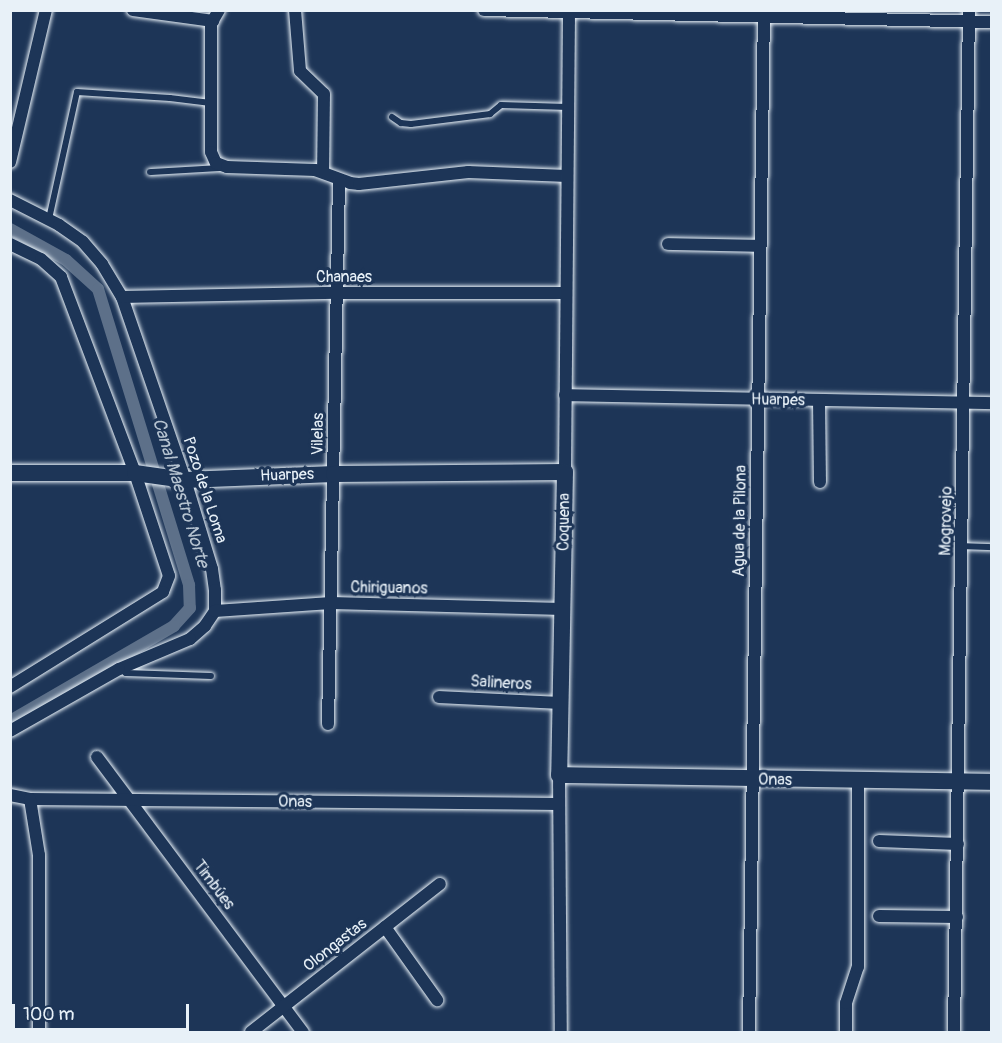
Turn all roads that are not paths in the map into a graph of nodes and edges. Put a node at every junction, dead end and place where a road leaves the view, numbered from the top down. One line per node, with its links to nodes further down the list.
1 (46, 10): 14 (street)
2 (133, 10): 5 (street)
3 (295, 10): 17 (street)
4 (484, 10): 6 (street)
5 (151, 12): 8 (street)
6 (569, 12): 7 (street); 12 (street, Coquena)
7 (764, 13): 9 (street); 24 (street, Agua de la Pilona)
8 (216, 16): 11 (street)
9 (969, 16): 10 (street); 31 (street, Mogrovejo)
10 (992, 22)
11 (211, 104): 15 (street); 21 (lane)
12 (568, 107): 13 (lane); 18 (street, Coquena)
13 (392, 117)
14 (10, 162)
15 (227, 167): 16 (lane); 17 (street)
16 (150, 172)
17 (323, 172): 19 (street)
18 (567, 176): 19 (street); 26 (street, Coquena)
19 (339, 180): 25 (street, Vilelas)
20 (10, 200): 21 (street, Pozo de la Loma)
21 (49, 220): 27 (street, Pozo de la Loma)
22 (10, 244): 35 (street)
23 (668, 244): 24 (street)
24 (760, 246): 29 (street, Agua de la Pilona)
25 (337, 293): 26 (street, Chanaes); 27 (street, Chanaes); 36 (street, Vilelas)
26 (566, 293): 28 (street, Coquena)
27 (122, 297): 37 (street, Pozo de la Loma)
28 (565, 395): 29 (street, Huarpes); 33 (street, Coquena)
29 (758, 400): 30 (street, Huarpes); 53 (street, Agua de la Pilona)
30 (819, 401): 31 (street, Huarpes); 38 (street)
31 (964, 402): 32 (street, Huarpes); 39 (street, Mogrovejo)
32 (992, 403)
33 (565, 472): 36 (main road, Huarpes); 42 (main road, Coquena)
34 (10, 473): 35 (main road, Huarpes)
35 (135, 473): 37 (main road, Huarpes); 46 (street)
36 (334, 474): 37 (main road, Huarpes); 41 (street, Vilelas)
37 (185, 480): 43 (street, Pozo de la Loma)
38 (820, 482)
39 (962, 546): 40 (lane); 55 (street, Mogrovejo)
40 (992, 547)
41 (331, 603): 42 (street, Chiriguanos); 43 (street, Chiriguanos); 49 (street, Vilelas)
42 (563, 609): 48 (main road, Coquena)
43 (215, 611): 44 (street)
44 (119, 669): 45 (lane); 50 (street)
45 (211, 676)
46 (10, 687)
47 (439, 697): 48 (street, Salineros)
48 (561, 703): 52 (main road, Coquena)
49 (328, 724)
50 (10, 731)
51 (98, 757): 59 (street, Timbúes)
52 (559, 775): 53 (main road, Onas); 60 (street, Coquena)
53 (753, 780): 54 (main road, Onas); 74 (street, Agua de la Pilona)
54 (858, 781): 55 (main road, Onas); 75 (street)
55 (959, 782): 56 (main road, Onas); 62 (street, Mogrovejo)
56 (992, 782)
57 (10, 795): 58 (street, Onas)
58 (30, 799): 59 (street, Onas); 69 (street)
59 (129, 800): 60 (street, Onas); 68 (street, Timbúes)
60 (559, 804): 73 (street, Coquena)
61 (879, 841): 62 (street)
62 (958, 844): 65 (street, Mogrovejo)
63 (440, 884): 66 (street, Olongastas)
64 (879, 916): 65 (street)
65 (957, 917): 76 (street, Mogrovejo)
66 (385, 927): 67 (street); 68 (street, Olongastas)
67 (437, 1000)
68 (284, 1006): 70 (street, Olongastas); 71 (street, Timbúes)
69 (39, 1032)
70 (250, 1032)
71 (303, 1032)
72 (550, 1032): 73 (street)
73 (561, 1032)
74 (749, 1032)
75 (846, 1032)
76 (954, 1032)

